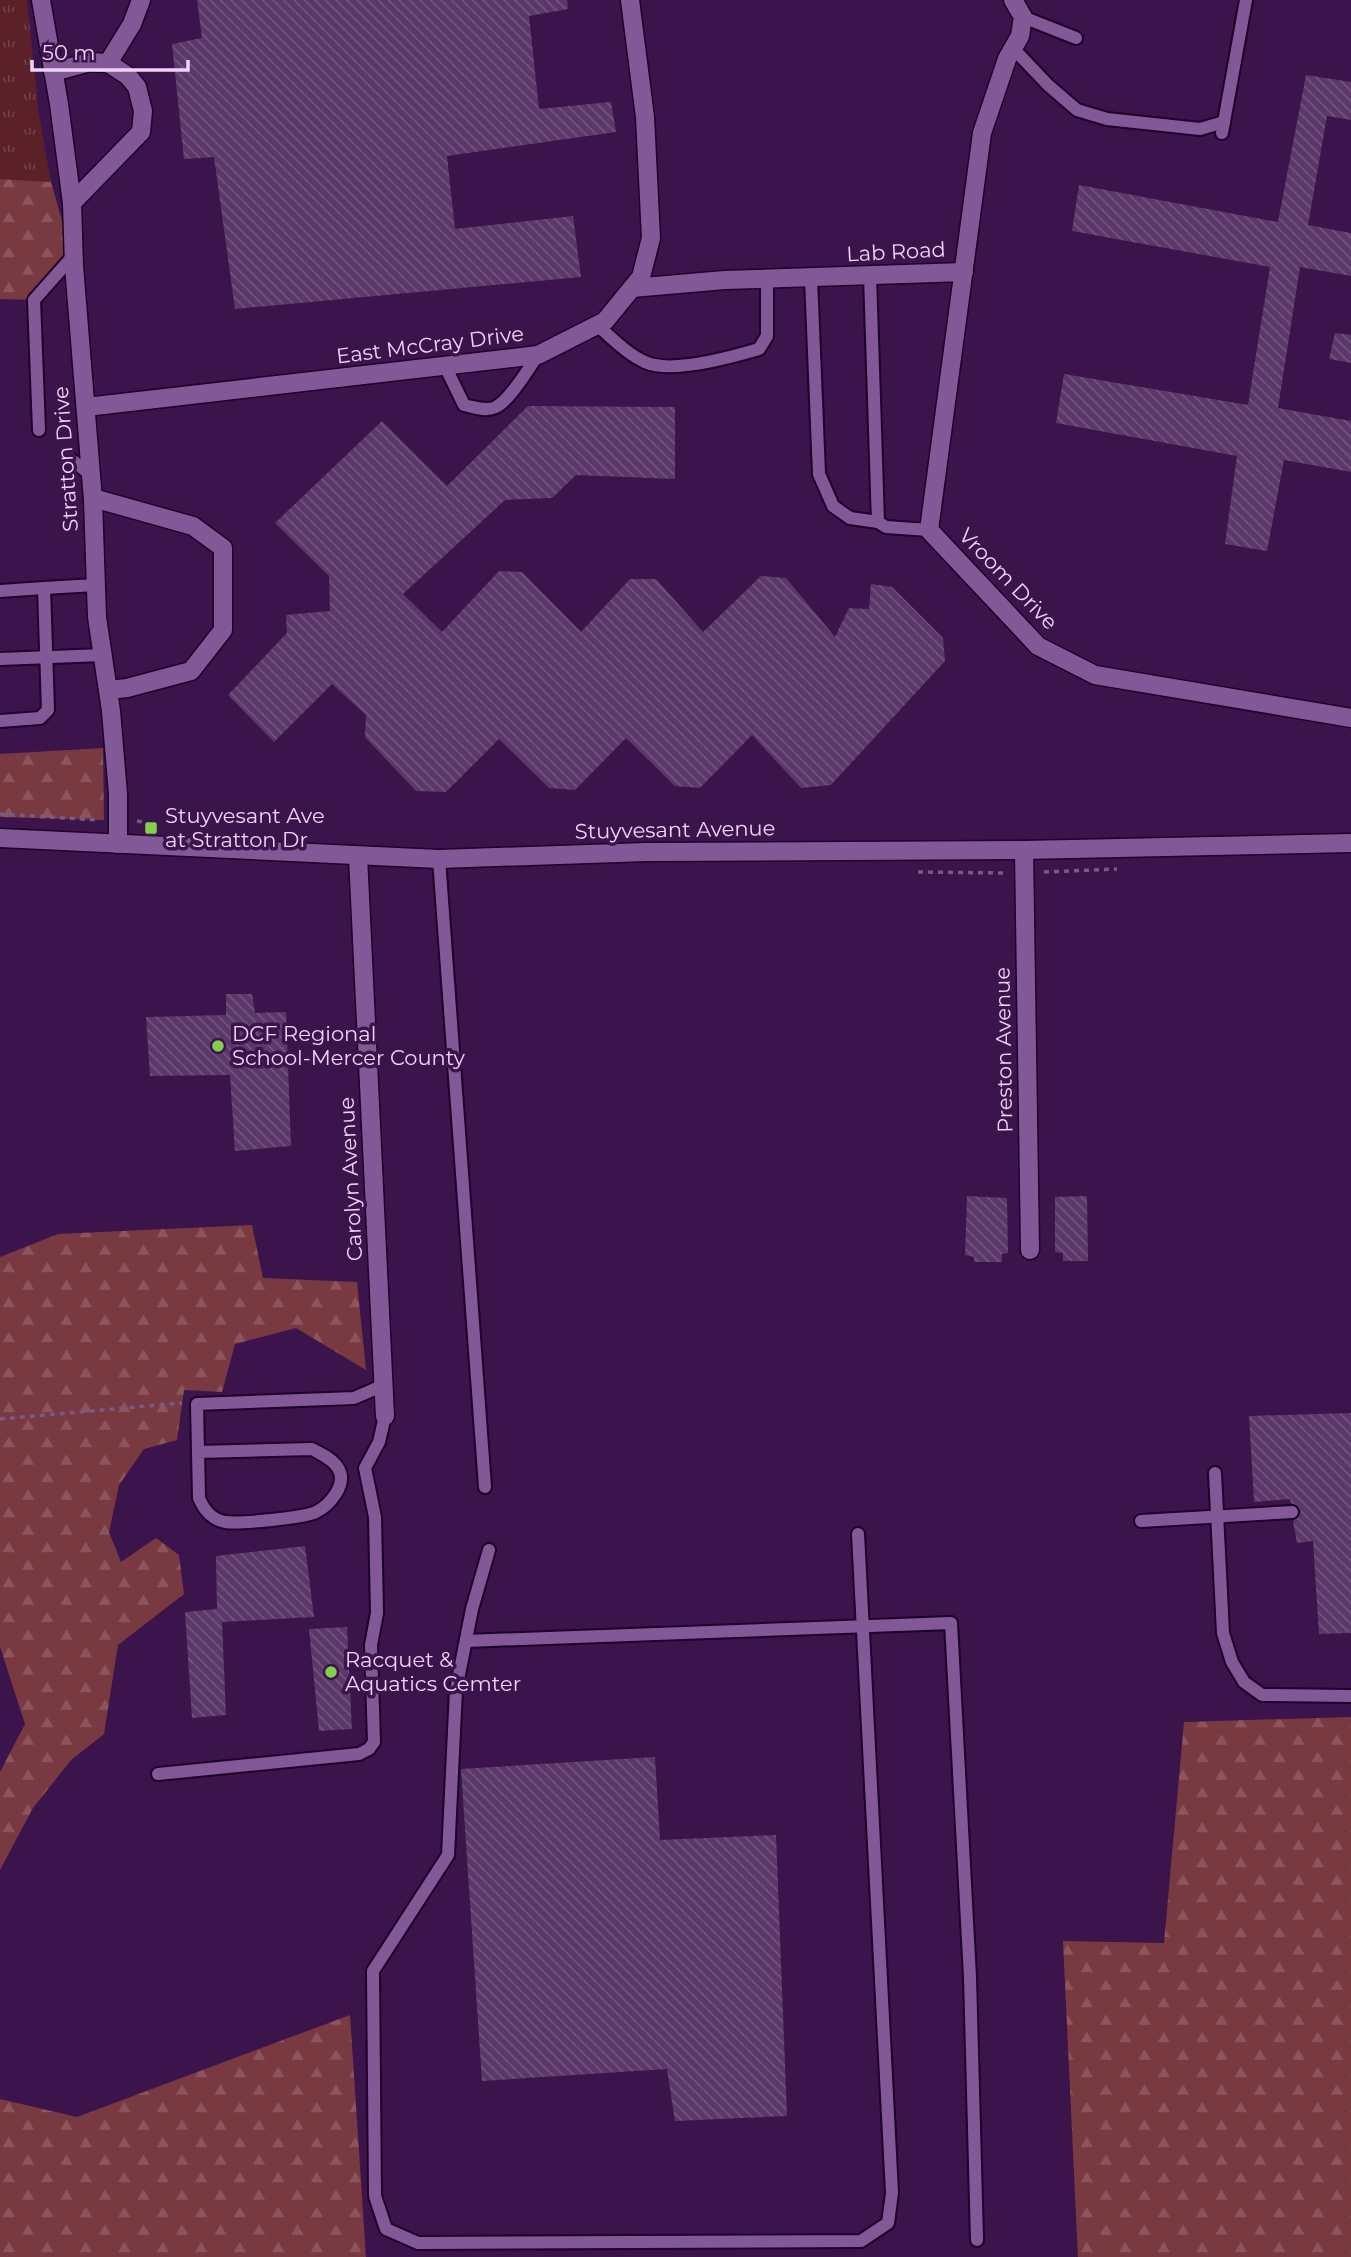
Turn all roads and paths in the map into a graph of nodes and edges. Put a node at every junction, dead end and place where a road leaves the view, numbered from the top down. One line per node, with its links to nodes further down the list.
1 (41, 0): 10 (street, Stratton Drive)
2 (141, 0): 9 (street)
3 (630, 0): 17 (street, East McCray Drive)
4 (1013, 0): 6 (street)
5 (1246, 0): 8 (lane)
6 (1023, 17): 7 (lane); 8 (street, Lab Road)
7 (1076, 38)
8 (1013, 48): 13 (street, Lab Road)
9 (108, 63): 10 (street); 11 (street)
10 (53, 72): 11 (street, Stratton Drive)
11 (72, 203): 12 (street, Stratton Drive)
12 (74, 256): 21 (street, Stratton Drive); 22 (lane)
13 (964, 272): 14 (street, Lab Road); 27 (street, Vroom Drive)
14 (870, 276): 15 (street, Lab Road); 26 (lane)
15 (811, 278): 16 (street, Lab Road); 26 (lane)
16 (767, 279): 17 (street, Lab Road); 18 (lane)
17 (632, 288): 18 (street, East McCray Drive)
18 (597, 325): 19 (street, East McCray Drive)
19 (538, 355): 20 (street, East McCray Drive); 20 (lane)
20 (444, 366): 21 (street, East McCray Drive)
21 (86, 407): 24 (street, Stratton Drive)
22 (39, 430)
23 (67, 456): 24 (lane)
24 (91, 475): 25 (street, Stratton Drive)
25 (93, 498): 28 (street, Stratton Drive); 34 (street)
26 (878, 522): 27 (lane)
27 (929, 530): 35 (street, Vroom Drive)
28 (96, 585): 29 (lane); 31 (street, Stratton Drive)
29 (44, 588): 30 (lane); 32 (lane)
30 (0, 591)
31 (103, 655): 32 (lane); 34 (street, Stratton Drive)
32 (46, 656): 33 (lane); 36 (lane)
33 (0, 659)
34 (108, 690): 38 (street, Stratton Drive)
35 (1351, 718)
36 (0, 721)
37 (0, 814): 38 (path)
38 (118, 815): 39 (path); 42 (street, Stratton Drive)
39 (149, 823)
40 (0, 838): 42 (street, Stuyvesant Avenue)
41 (1351, 843): 43 (street, Stuyvesant Avenue)
42 (118, 844): 44 (street, Stuyvesant Avenue)
43 (1024, 850): 45 (street, Stuyvesant Avenue); 46 (street, Preston Avenue)
44 (358, 856): 45 (street, Stuyvesant Avenue); 47 (street, Carolyn Avenue)
45 (439, 859): 55 (lane)
46 (1030, 1250)
47 (384, 1385): 48 (lane); 49 (street, Carolyn Avenue)
48 (197, 1404): 50 (path); 51 (lane)
49 (385, 1416): 52 (lane)
50 (0, 1419)
51 (198, 1452): 53 (lane); 53 (lane)
52 (365, 1468): 53 (lane); 64 (lane)
53 (339, 1469)
54 (1215, 1473): 57 (lane)
55 (485, 1488)
56 (1292, 1512): 57 (lane)
57 (1217, 1515): 58 (lane); 63 (lane)
58 (1141, 1521)
59 (858, 1534): 61 (lane)
60 (489, 1550): 62 (lane)
61 (863, 1626): 62 (lane); 62 (lane); 65 (lane)
62 (466, 1641)
63 (1351, 1696)
64 (158, 1774)
65 (977, 2240)

